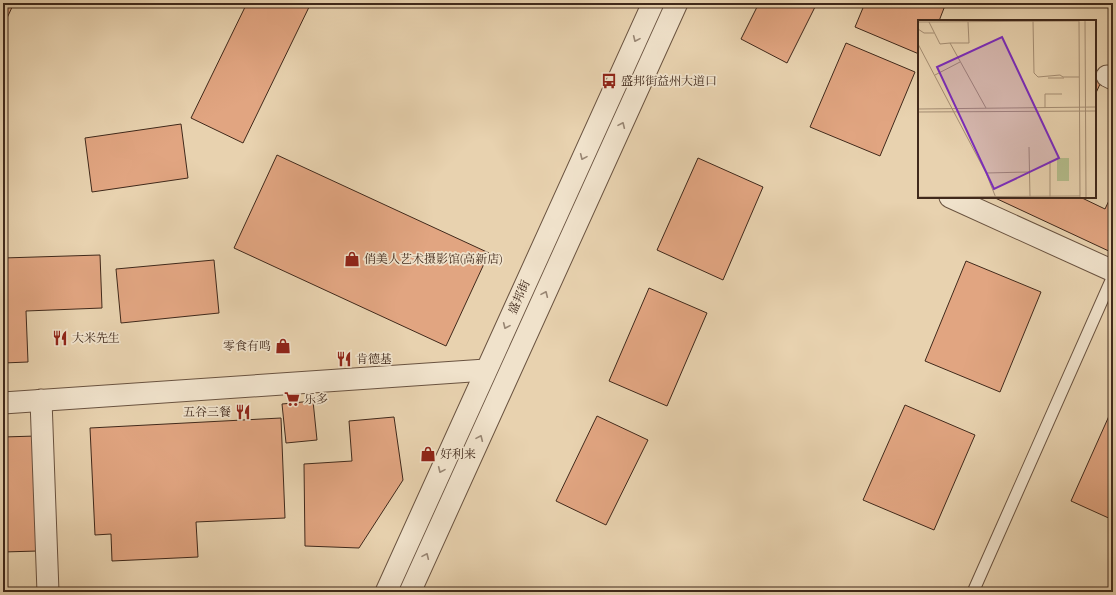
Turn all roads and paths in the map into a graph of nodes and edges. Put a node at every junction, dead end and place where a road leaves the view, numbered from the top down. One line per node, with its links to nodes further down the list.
1 (653, 3): 6 (street, 盛邦街, one-way to 6)
2 (677, 3): 11 (street, 盛邦街, one-way to 2)
3 (952, 198): 4 (street)
4 (1113, 271)
5 (1113, 276): 12 (lane)
6 (486, 370): 7 (street); 10 (street, 盛邦街, one-way to 10)
7 (41, 400): 8 (street); 9 (street)
8 (3, 403)
9 (48, 592)
10 (386, 592)
11 (410, 592)
12 (973, 592)

